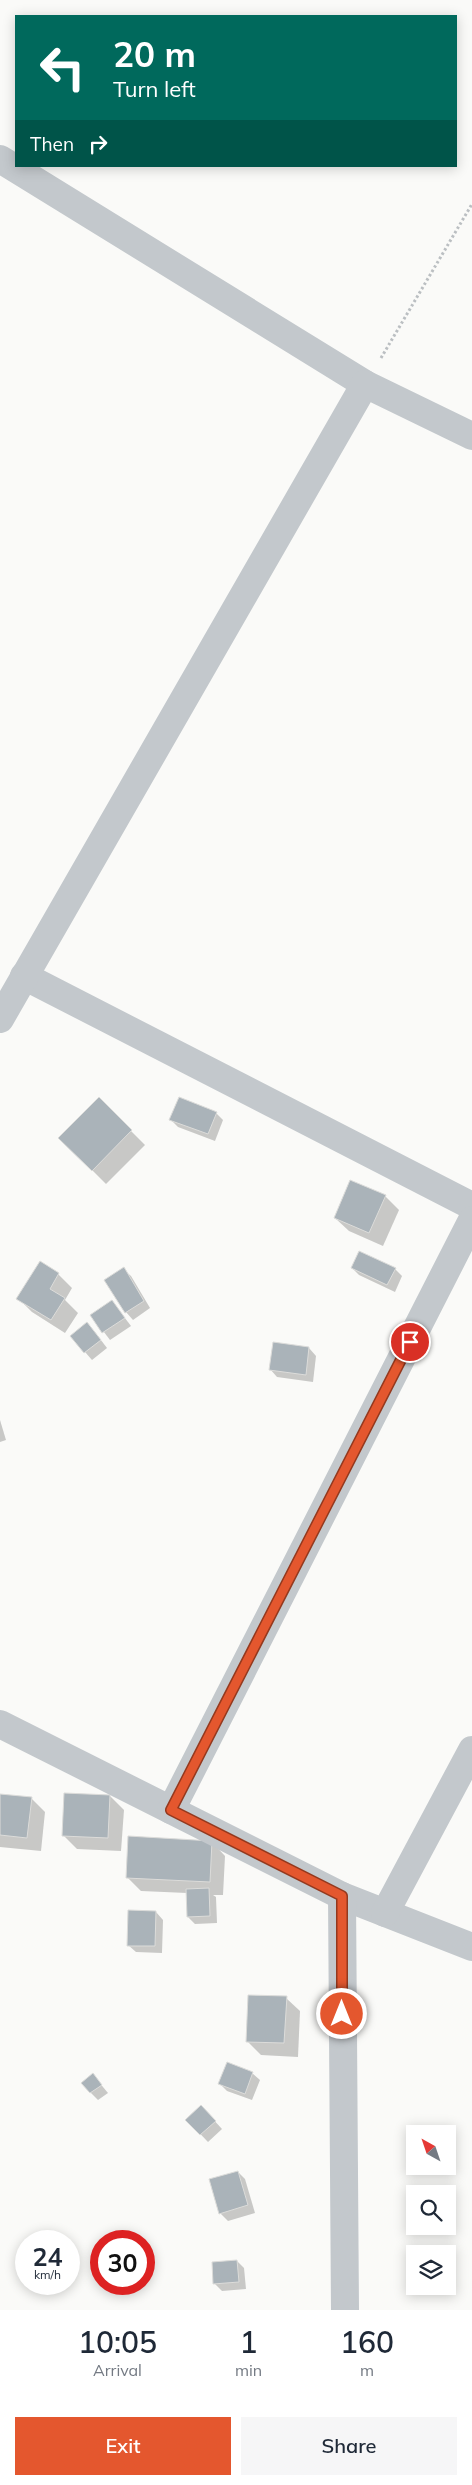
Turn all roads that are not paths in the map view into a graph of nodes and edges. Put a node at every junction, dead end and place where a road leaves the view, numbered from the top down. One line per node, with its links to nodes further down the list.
1 (0, 159): 2 (street)
2 (365, 384): 3 (street); 4 (street)
3 (472, 436)
4 (24, 976): 5 (street); 6 (street)
5 (0, 1019)
6 (472, 1206)
7 (472, 1220): 10 (street)
8 (0, 1724): 10 (street)
9 (472, 1750): 12 (street)
10 (171, 1810): 11 (street)
11 (342, 1896): 12 (street); 14 (street)
12 (384, 1913): 13 (street)
13 (472, 1947)
14 (344, 2310)

